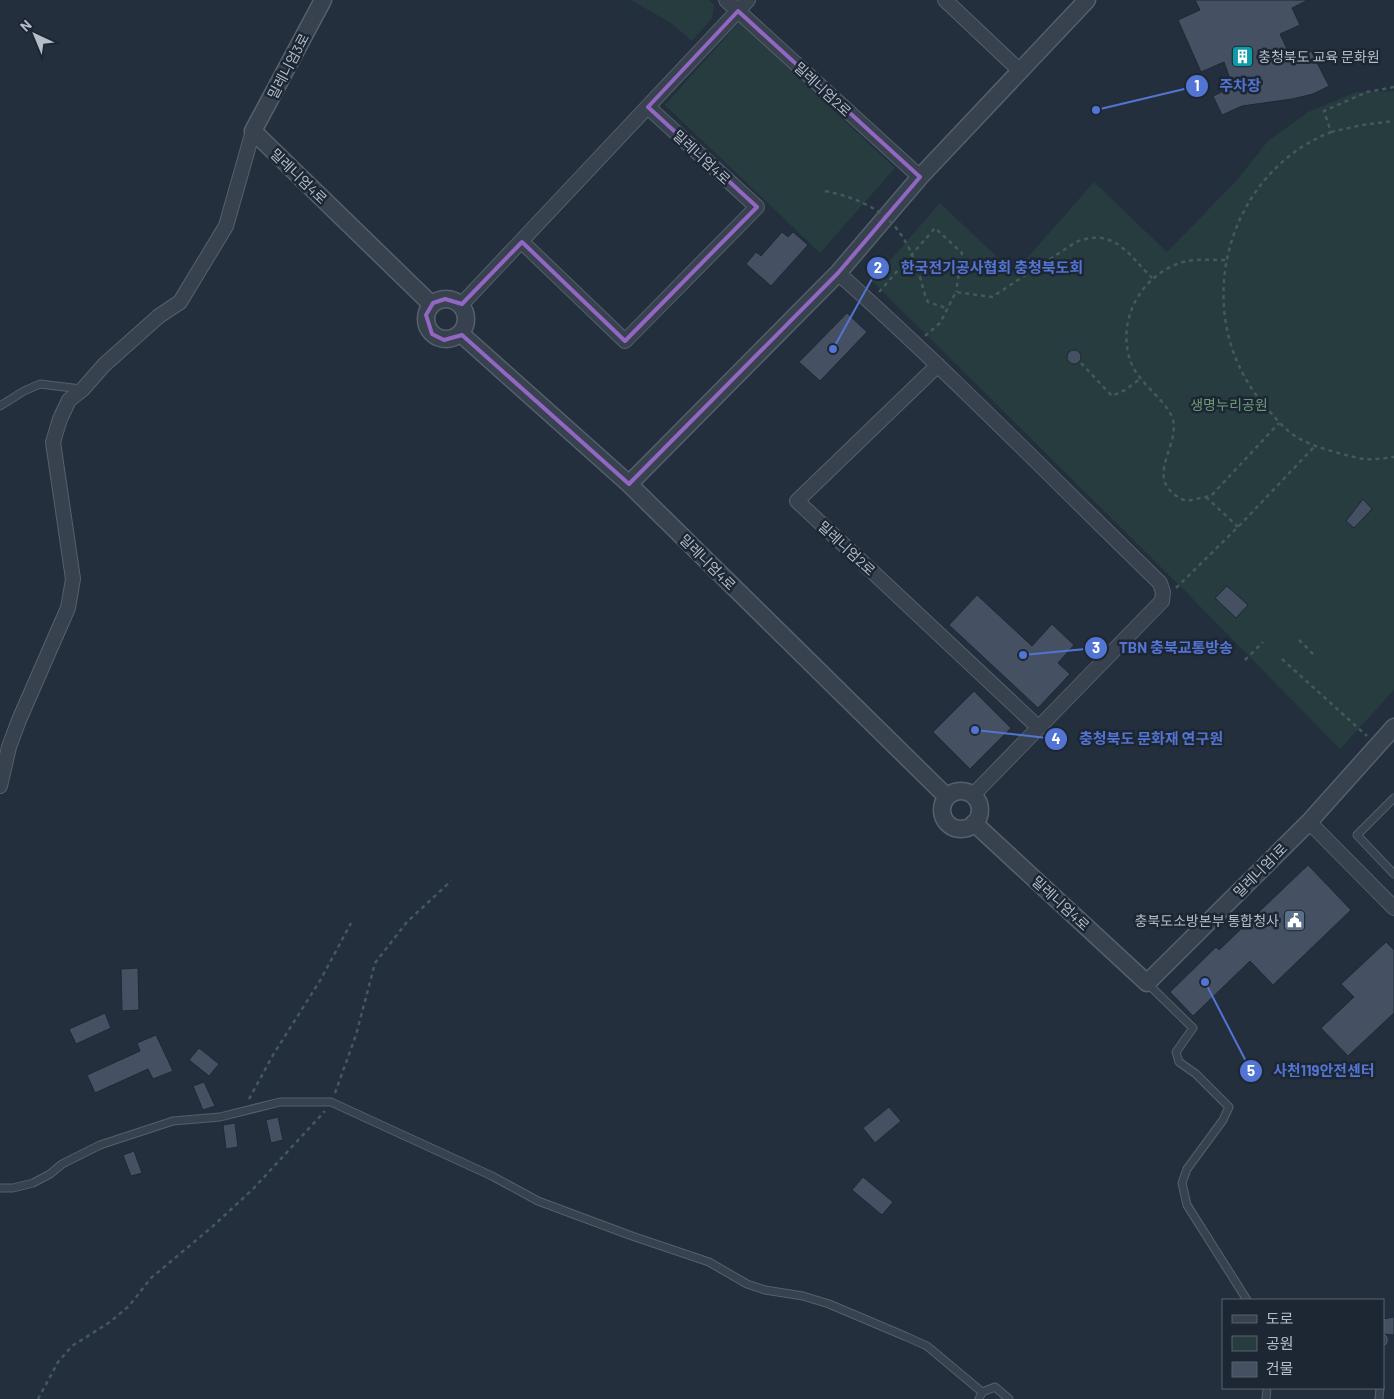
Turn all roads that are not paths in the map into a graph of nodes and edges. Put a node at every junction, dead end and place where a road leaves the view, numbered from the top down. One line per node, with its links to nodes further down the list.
1 (726, 0): 6 (street, 밀레니엄2로)
2 (748, 0): 6 (street)
3 (945, 0): 7 (street)
4 (1087, 0): 7 (street)
5 (322, 1): 9 (street, 밀레니엄3로)
6 (738, 11): 8 (street); 10 (street, 밀레니엄2로)
7 (1020, 71): 10 (street)
8 (648, 107): 11 (street); 11 (street, 밀레니엄4로)
9 (253, 131): 13 (street, 밀레니엄4로); 17 (street)
10 (920, 177): 12 (street)
11 (522, 242): 14 (street)
12 (838, 273): 16 (street); 19 (street)
13 (432, 305): 14 (street); 15 (street)
14 (461, 305): 15 (street)
15 (461, 334): 19 (street, 밀레니엄4로)
16 (938, 365): 21 (street); 21 (street, 밀레니엄2로)
17 (83, 389): 18 (lane); 22 (street)
18 (0, 406)
19 (629, 484): 24 (street, 밀레니엄4로)
20 (1394, 727): 26 (street, 밀레니엄1로)
21 (1039, 728): 23 (street)
22 (0, 786)
23 (973, 796): 24 (street); 27 (street)
24 (947, 798): 27 (street)
25 (1394, 798): 28 (lane)
26 (1309, 822): 29 (street); 30 (street, 밀레니엄1로)
27 (974, 823): 30 (street, 밀레니엄4로)
28 (1394, 874)
29 (1394, 908)
30 (1147, 983): 32 (lane)
31 (0, 1188): 33 (lane)
32 (1246, 1299)
33 (980, 1395): 34 (lane)
34 (1009, 1399)

